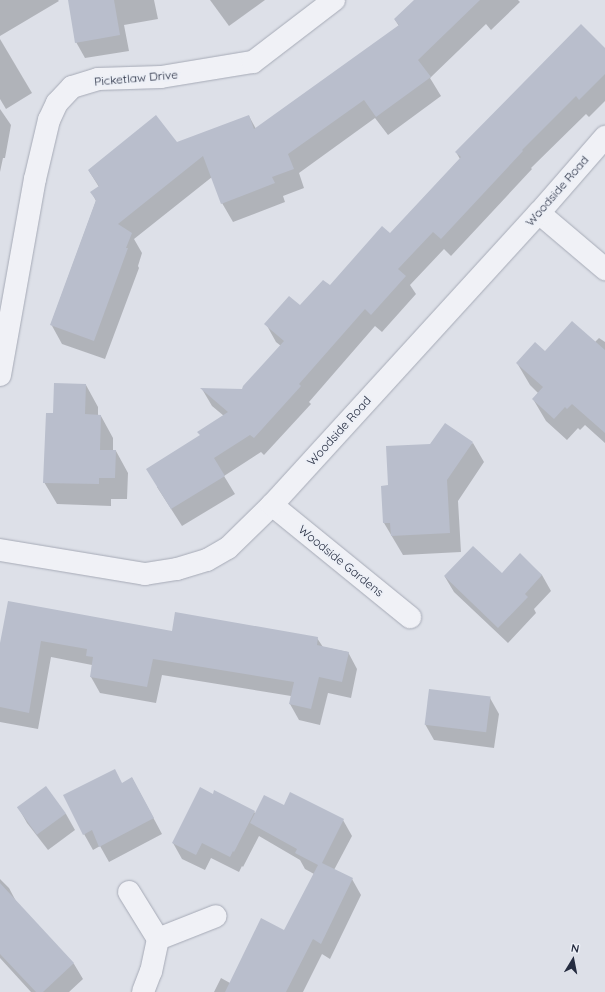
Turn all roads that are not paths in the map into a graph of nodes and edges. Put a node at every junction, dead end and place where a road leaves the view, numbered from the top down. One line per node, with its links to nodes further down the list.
1 (334, 0): 5 (street, Picketlaw Drive)
2 (605, 137): 3 (street, Woodside Road)
3 (539, 213): 4 (street); 6 (street, Woodside Road)
4 (605, 269)
5 (0, 375)
6 (272, 505): 7 (street, Woodside Road); 8 (street, Woodside Gardens)
7 (0, 550)
8 (410, 617)
9 (129, 892): 11 (street)
10 (216, 916): 11 (street)
11 (158, 939): 12 (street)
12 (143, 992)

